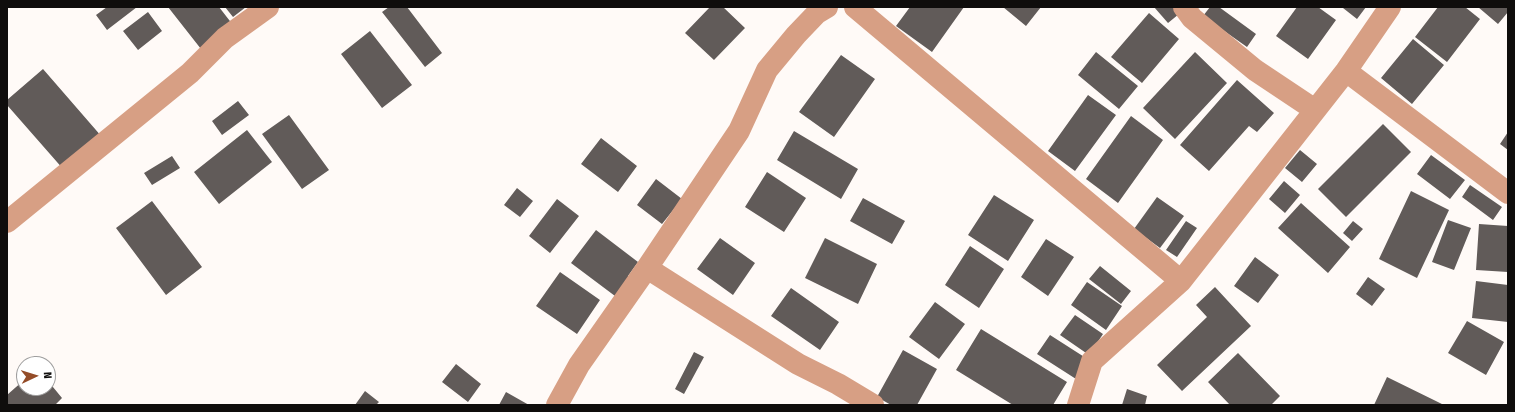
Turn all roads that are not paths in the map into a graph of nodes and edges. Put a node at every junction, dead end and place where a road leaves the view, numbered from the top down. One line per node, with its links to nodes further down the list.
1 (268, 7): 9 (street)
2 (827, 7): 10 (street)
3 (855, 7): 11 (street)
4 (1184, 7): 7 (street)
5 (1390, 7): 6 (street)
6 (1346, 71): 7 (street); 8 (street)
7 (1315, 110): 11 (street)
8 (1508, 193)
9 (7, 222)
10 (647, 268): 12 (street); 13 (street)
11 (1181, 281): 14 (street)
12 (558, 405)
13 (872, 405)
14 (1078, 405)

